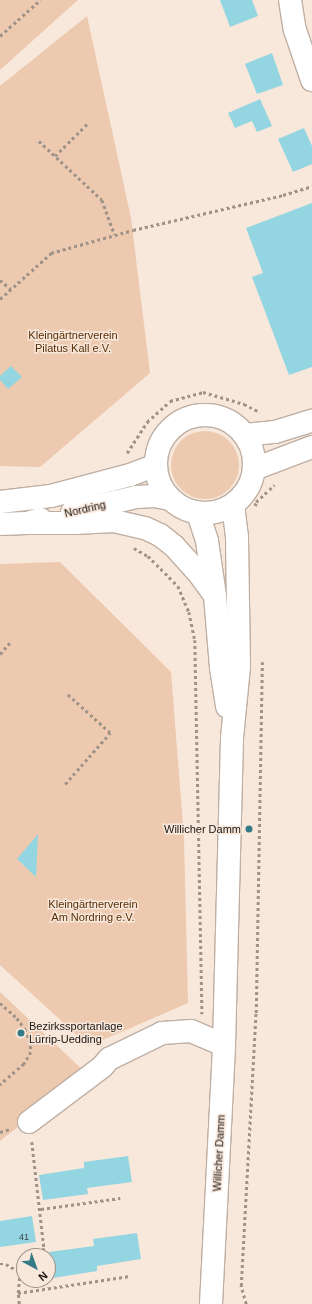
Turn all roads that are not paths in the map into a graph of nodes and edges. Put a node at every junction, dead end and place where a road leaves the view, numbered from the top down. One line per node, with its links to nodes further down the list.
1 (290, 0): 2 (main road)
2 (312, 80)
3 (312, 421): 4 (main road)
4 (245, 435): 6 (main road); 7 (main road)
5 (312, 447): 7 (main road)
6 (156, 465): 8 (main road); 9 (main road, Nordring)
7 (254, 469): 10 (main road)
8 (170, 499): 11 (main road); 12 (main road, Nordring)
9 (0, 502)
10 (233, 504): 11 (main road); 15 (main road, Willicher Damm)
11 (198, 513): 14 (main road, Willicher Damm)
12 (27, 522): 13 (main road, Nordring); 14 (main road)
13 (0, 524)
14 (216, 596): 15 (main road, Willicher Damm)
15 (232, 738): 16 (main road, Willicher Damm)
16 (224, 1045): 17 (main road); 18 (main road, Willicher Damm)
17 (29, 1122)
18 (211, 1304)

